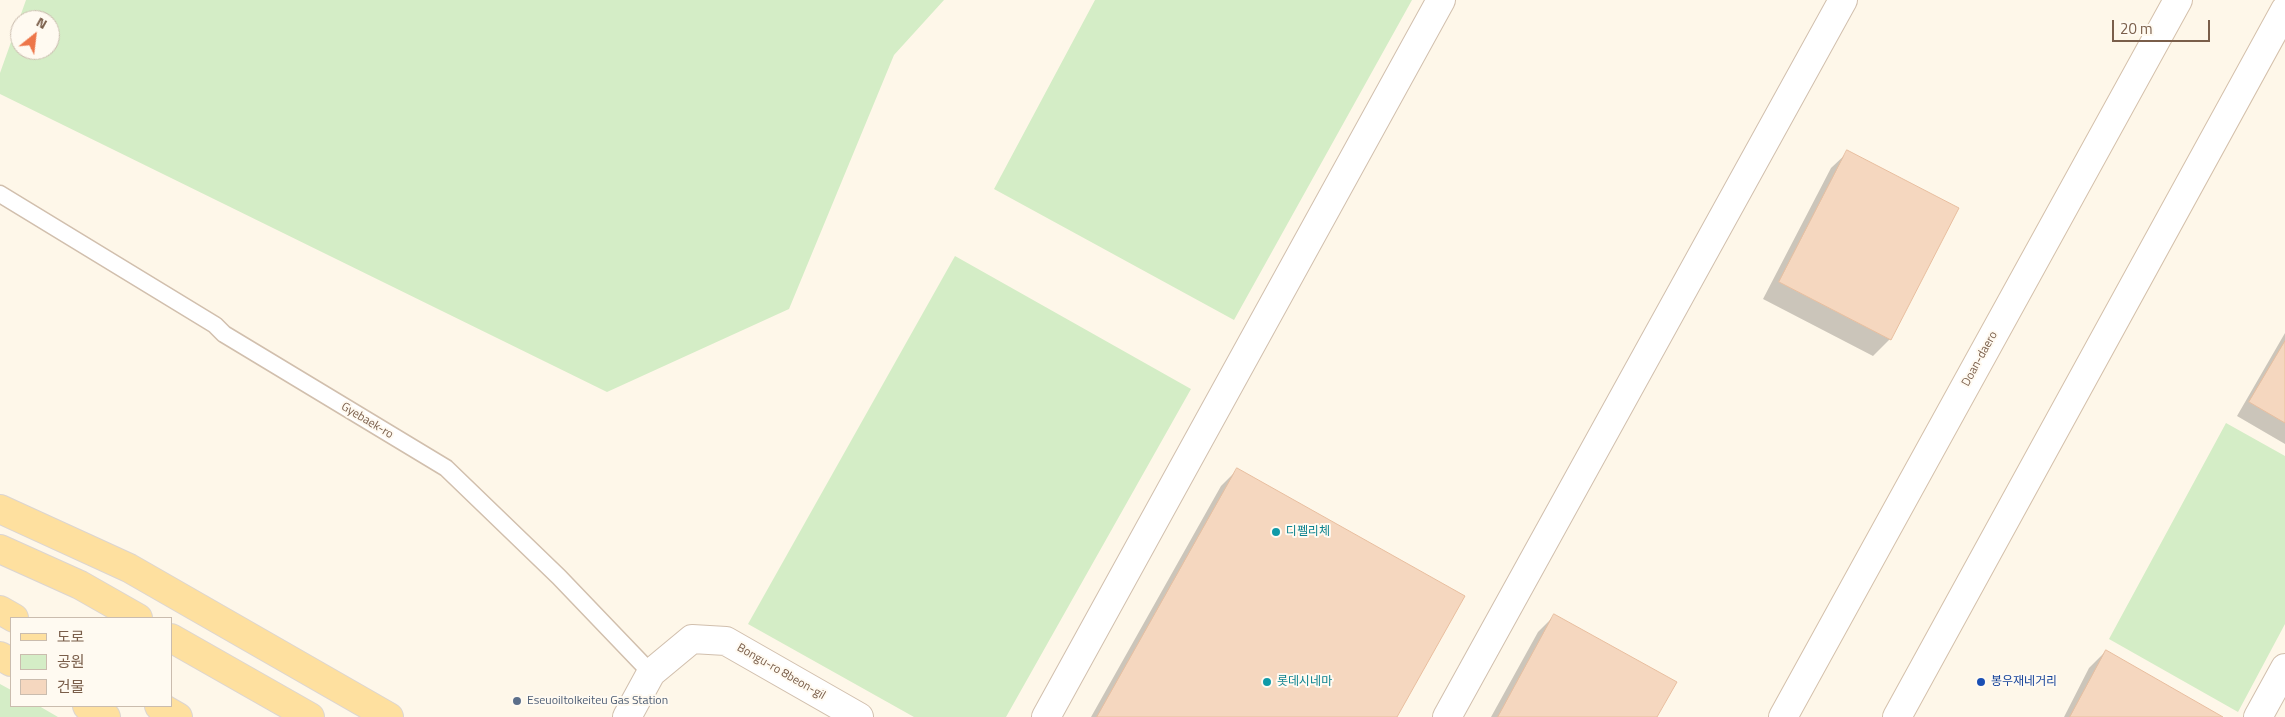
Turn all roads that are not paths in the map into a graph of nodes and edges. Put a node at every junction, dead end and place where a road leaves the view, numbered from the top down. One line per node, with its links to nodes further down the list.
1 (1441, 0): 22 (street)
2 (2178, 0): 24 (street, Doan-daero)
3 (1841, 1): 23 (street)
4 (2285, 10): 25 (street)
5 (0, 194): 13 (lane, Gyebaek-ro)
6 (0, 509): 19 (main road)
7 (0, 549): 10 (main road)
8 (0, 610): 9 (main road)
9 (12, 617)
10 (136, 617)
11 (172, 639): 18 (main road)
12 (2285, 668): 26 (street)
13 (652, 672): 20 (street); 21 (street, Bongu-ro 8beon-gil)
14 (89, 707): 16 (main road)
15 (161, 707): 17 (main road)
16 (106, 717)
17 (178, 717)
18 (310, 717)
19 (389, 717)
20 (627, 717)
21 (859, 717)
22 (1046, 717)
23 (1447, 717)
24 (1783, 717)
25 (1897, 717)
26 (2258, 717)

